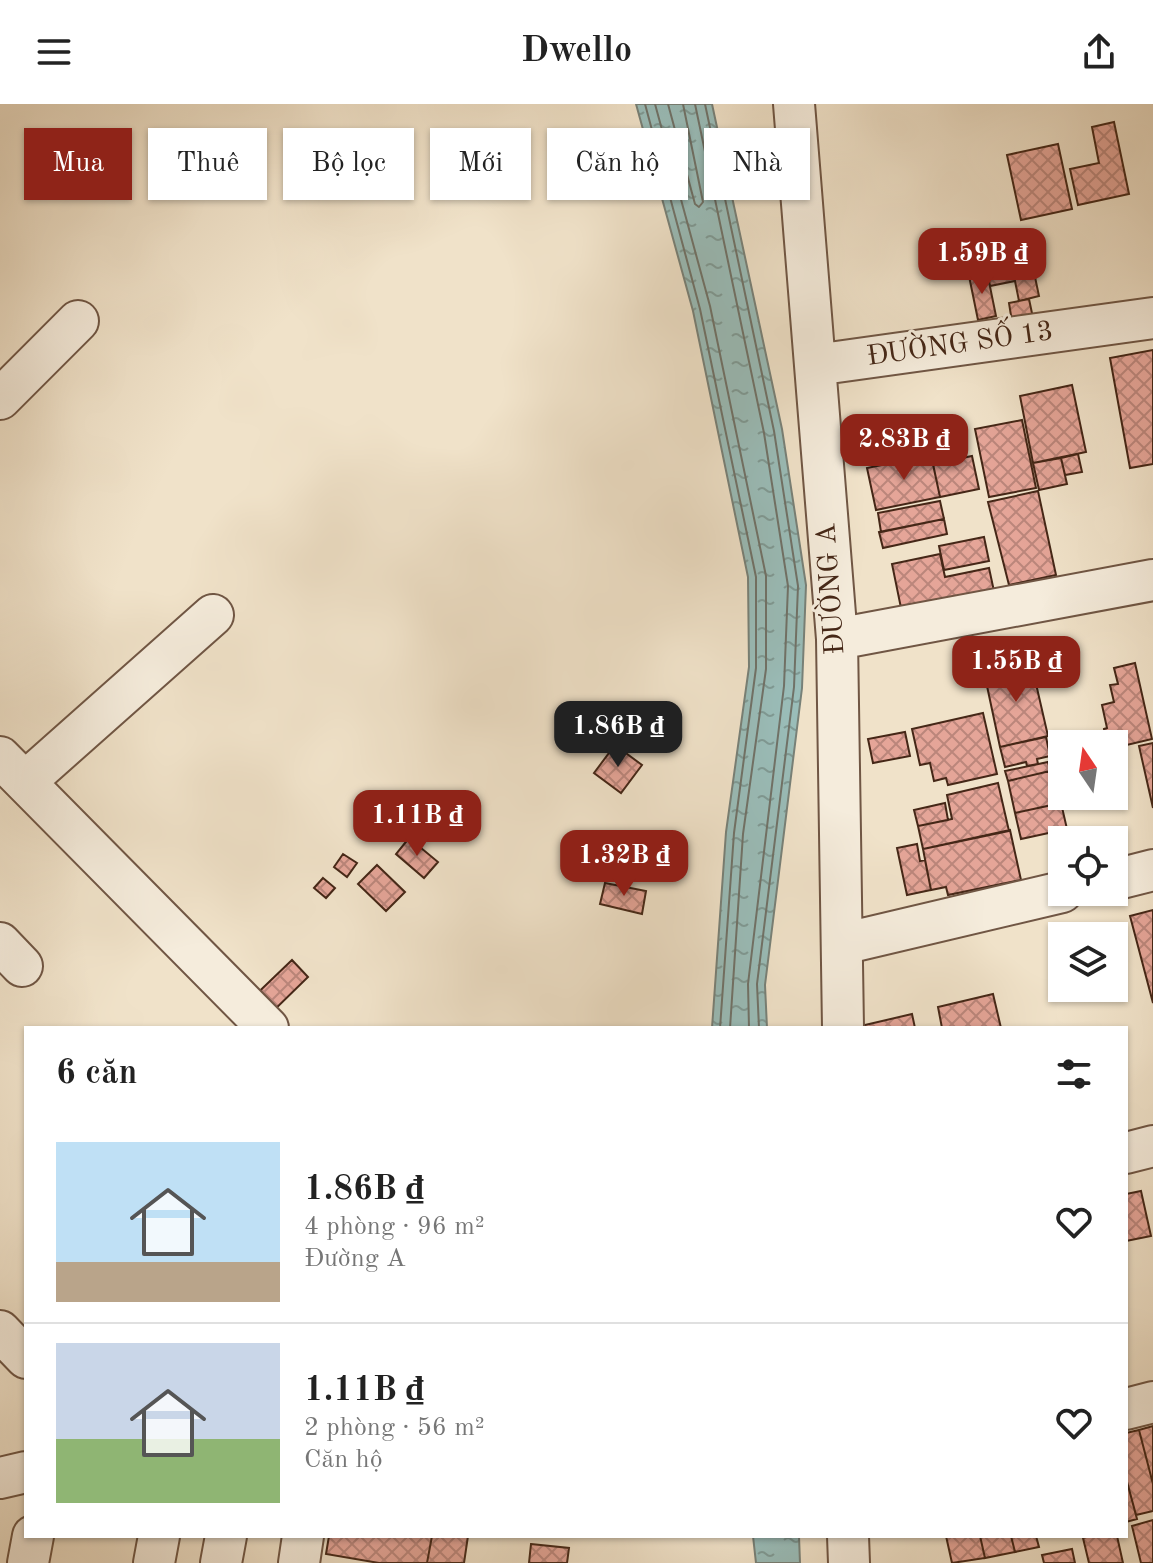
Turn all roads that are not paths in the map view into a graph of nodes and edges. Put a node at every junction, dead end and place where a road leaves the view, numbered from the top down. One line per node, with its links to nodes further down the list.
1 (804, 105): 4 (street, ĐƯỜNG A)
2 (1153, 318): 4 (street, ĐƯỜNG SỐ 13)
3 (78, 321): 5 (street)
4 (815, 365): 8 (street, ĐƯỜNG A)
5 (0, 399)
6 (1153, 580): 8 (street)
7 (213, 615): 9 (street)
8 (837, 639): 13 (street, ĐƯỜNG A)
9 (13, 769): 14 (street)
10 (1153, 870): 11 (street)
11 (1128, 876)
12 (1048, 895): 13 (street)
13 (842, 944): 15 (street, ĐƯỜNG A)
14 (266, 1026)
15 (843, 1026)
16 (1153, 1146): 17 (street)
17 (1128, 1152)
18 (0, 1331): 19 (street)
19 (24, 1356)
20 (1153, 1402): 21 (street)
21 (1128, 1408)
22 (24, 1472): 23 (street)
23 (0, 1478)
24 (33, 1538): 29 (street)
25 (159, 1538): 30 (street)
26 (226, 1538): 31 (street)
27 (303, 1538): 32 (street)
28 (848, 1538): 33 (street)
29 (28, 1563)
30 (154, 1563)
31 (221, 1563)
32 (299, 1563)
33 (849, 1563)

